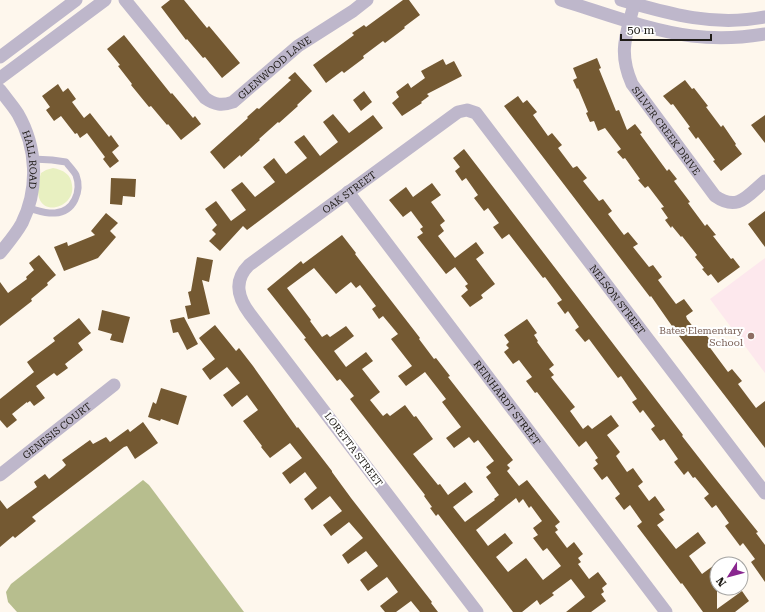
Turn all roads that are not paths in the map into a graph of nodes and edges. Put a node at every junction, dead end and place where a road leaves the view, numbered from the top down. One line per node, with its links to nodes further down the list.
1 (76, 0): 11 (street)
2 (105, 0): 12 (street)
3 (125, 0): 4 (street, GLENWOOD LANE)
4 (367, 0)
5 (561, 0): 9 (street)
6 (621, 0): 7 (street)
7 (634, 4): 8 (street); 9 (street, SILVER CREEK DRIVE)
8 (765, 17)
9 (630, 21): 10 (street); 16 (street, SILVER CREEK DRIVE)
10 (765, 34)
11 (0, 57)
12 (0, 78)
13 (0, 90): 15 (street, HALL ROAD)
14 (467, 110): 17 (street, OAK STREET); 23 (street, NELSON STREET)
15 (33, 159): 18 (street, HALL ROAD); 18 (lane)
16 (765, 181)
17 (348, 192): 20 (street, OAK STREET); 25 (street, REINHARDT STREET)
18 (28, 208): 19 (street, HALL ROAD)
19 (0, 253)
20 (240, 283): 24 (street, LORETTA STREET)
21 (114, 386): 22 (street, GENESIS COURT)
22 (0, 475)
23 (765, 493)
24 (477, 612)
25 (666, 612)

